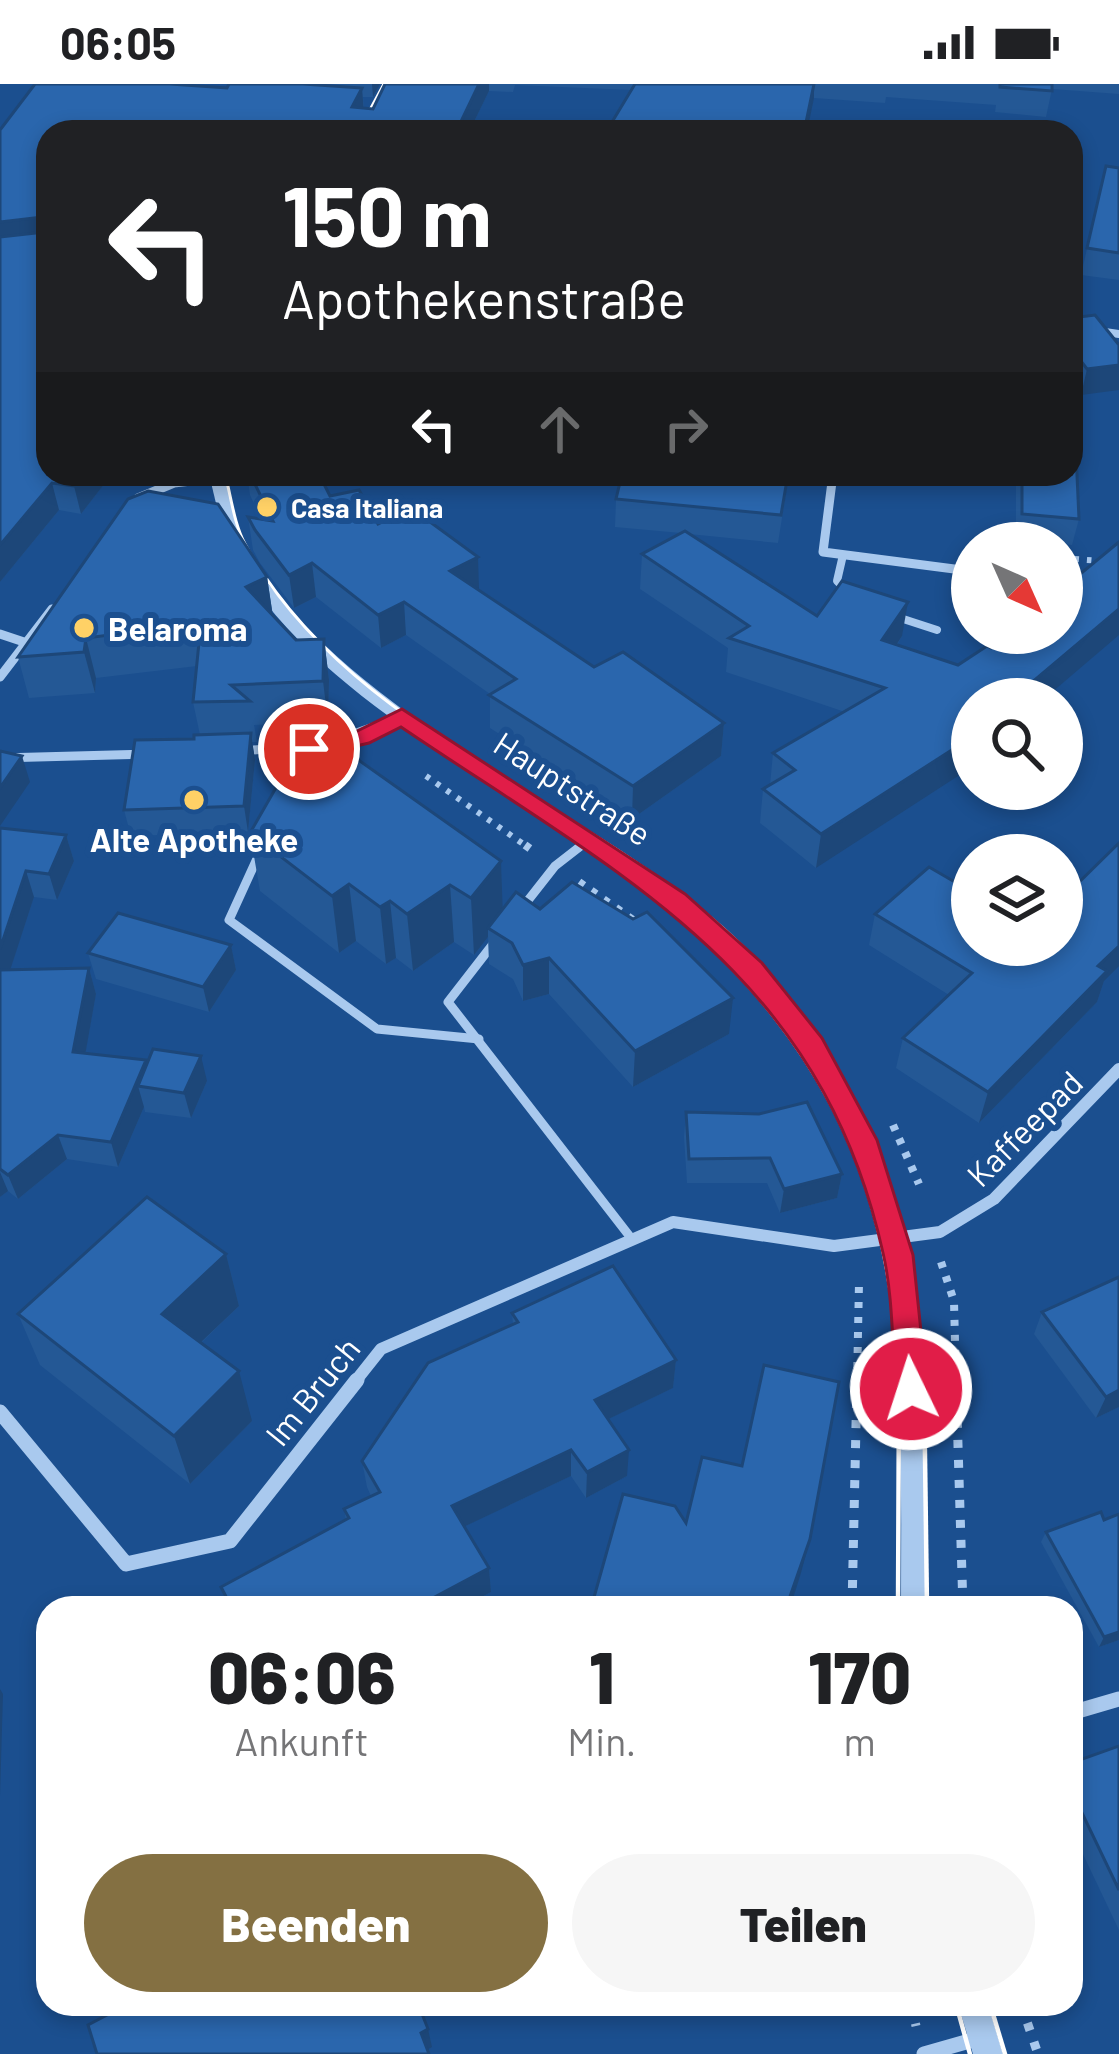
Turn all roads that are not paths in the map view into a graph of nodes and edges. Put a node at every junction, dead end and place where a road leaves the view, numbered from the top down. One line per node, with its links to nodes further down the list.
1 (1083, 329): 2 (street)
2 (1119, 334)
3 (165, 486): 6 (street)
4 (220, 486): 16 (street, Hauptstraße)
5 (831, 486): 7 (street)
6 (133, 502)
7 (843, 555): 8 (street); 10 (lane)
8 (951, 569)
9 (67, 590): 14 (street)
10 (860, 605)
11 (882, 612): 12 (lane)
12 (937, 630)
13 (0, 634): 14 (street)
14 (27, 643): 15 (street)
15 (0, 677)
16 (402, 717): 17 (street); 20 (street, Hauptstraße)
17 (238, 751)
18 (166, 753): 19 (street)
19 (0, 758)
20 (587, 841): 22 (lane); 27 (street, Hauptstraße)
21 (261, 850): 24 (lane)
22 (515, 917)
23 (502, 934): 24 (lane)
24 (478, 1039): 26 (lane)
25 (1119, 1070): 27 (street, Kaffeepad)
26 (631, 1238): 27 (street, Im Bruch); 28 (street, Im Bruch)
27 (895, 1241): 29 (street, Hauptstraße)
28 (0, 1412)
29 (914, 1596)
30 (1119, 1699): 31 (street)
31 (1083, 1710)
32 (976, 2016): 33 (street)
33 (985, 2046): 34 (street)
34 (923, 2054)

